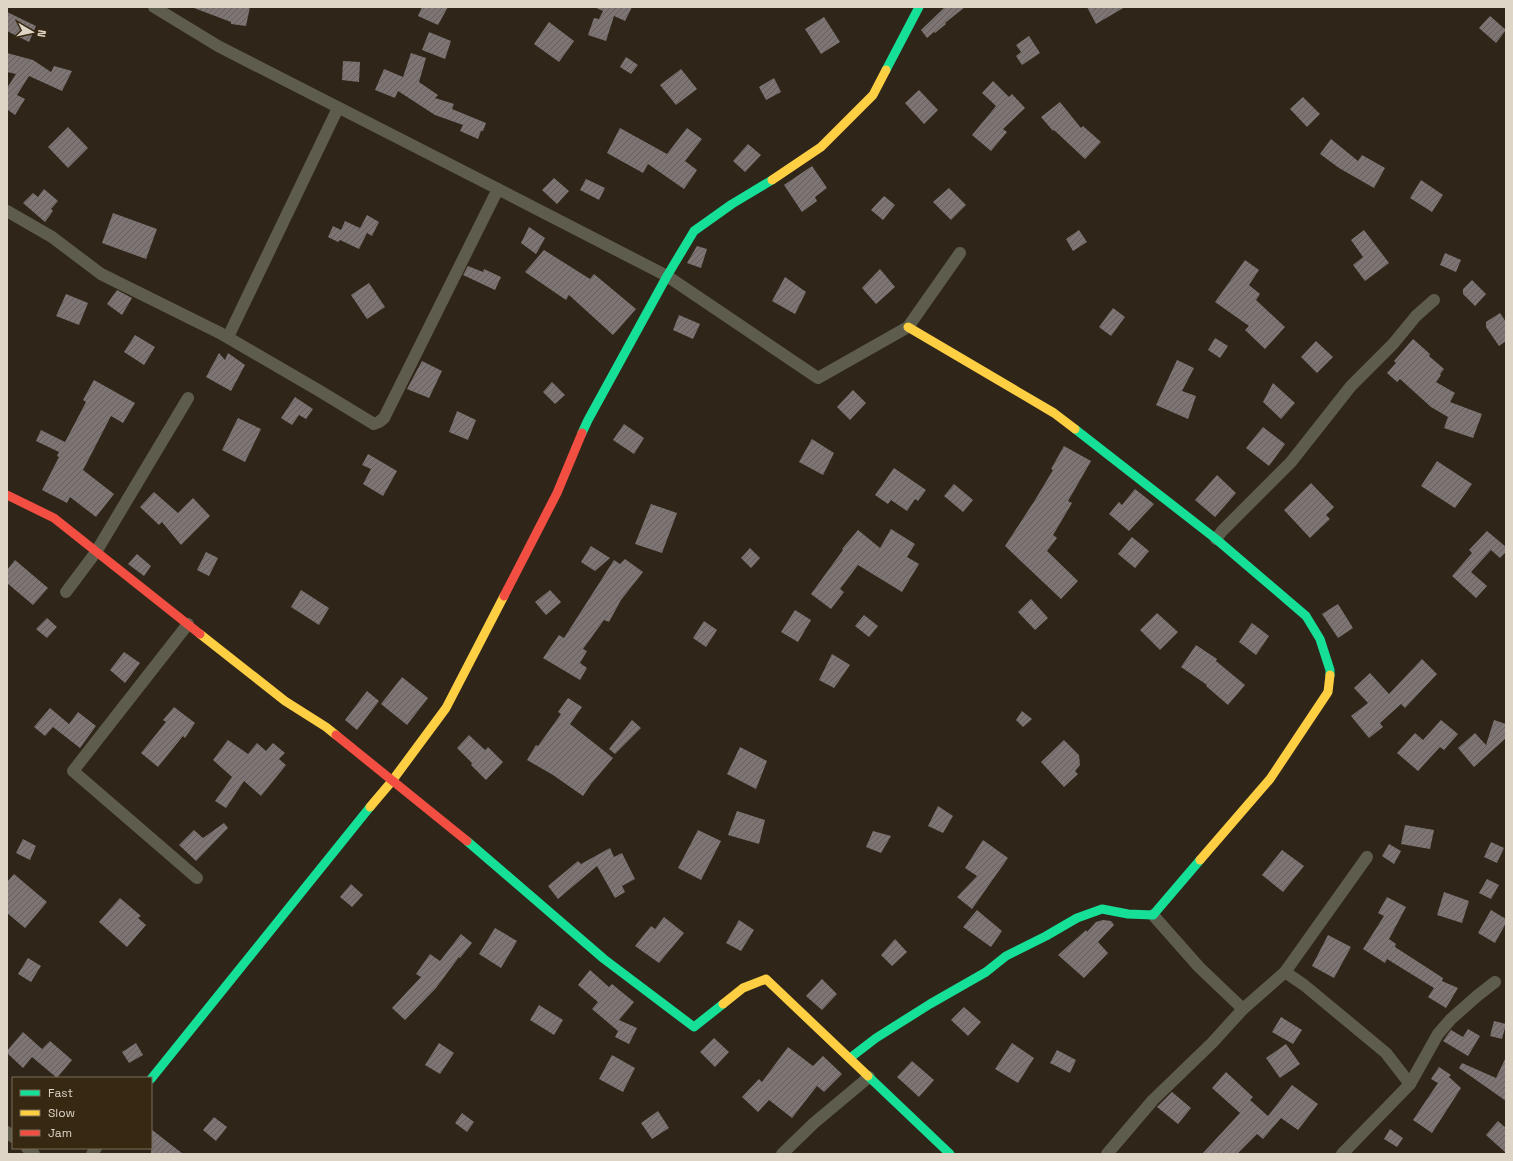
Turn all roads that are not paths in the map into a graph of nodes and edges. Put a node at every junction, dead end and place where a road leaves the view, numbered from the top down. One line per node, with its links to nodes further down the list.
1 (154, 7): 3 (street)
2 (919, 7): 7 (street)
3 (338, 108): 4 (street); 10 (street)
4 (498, 189): 7 (street); 10 (street)
5 (7, 211): 10 (street)
6 (960, 254): 9 (street)
7 (667, 276): 9 (street); 17 (street)
8 (1434, 300): 13 (street)
9 (908, 327): 13 (street)
10 (228, 337)
11 (188, 398): 14 (street)
12 (7, 495): 14 (street)
13 (1216, 539): 20 (street)
14 (96, 552): 15 (street); 16 (street)
15 (66, 592)
16 (188, 624): 17 (street); 19 (street)
17 (392, 781): 24 (street); 26 (street)
18 (1368, 857): 21 (street)
19 (197, 878)
20 (1152, 915): 23 (street); 24 (street)
21 (1285, 972): 23 (street); 27 (street)
22 (1496, 982): 27 (street)
23 (1243, 1009): 30 (street)
24 (850, 1058): 25 (street)
25 (869, 1077): 28 (street); 29 (street)
26 (152, 1078)
27 (1410, 1084): 31 (street)
28 (782, 1154)
29 (950, 1154)
30 (1106, 1154)
31 (1342, 1154)

